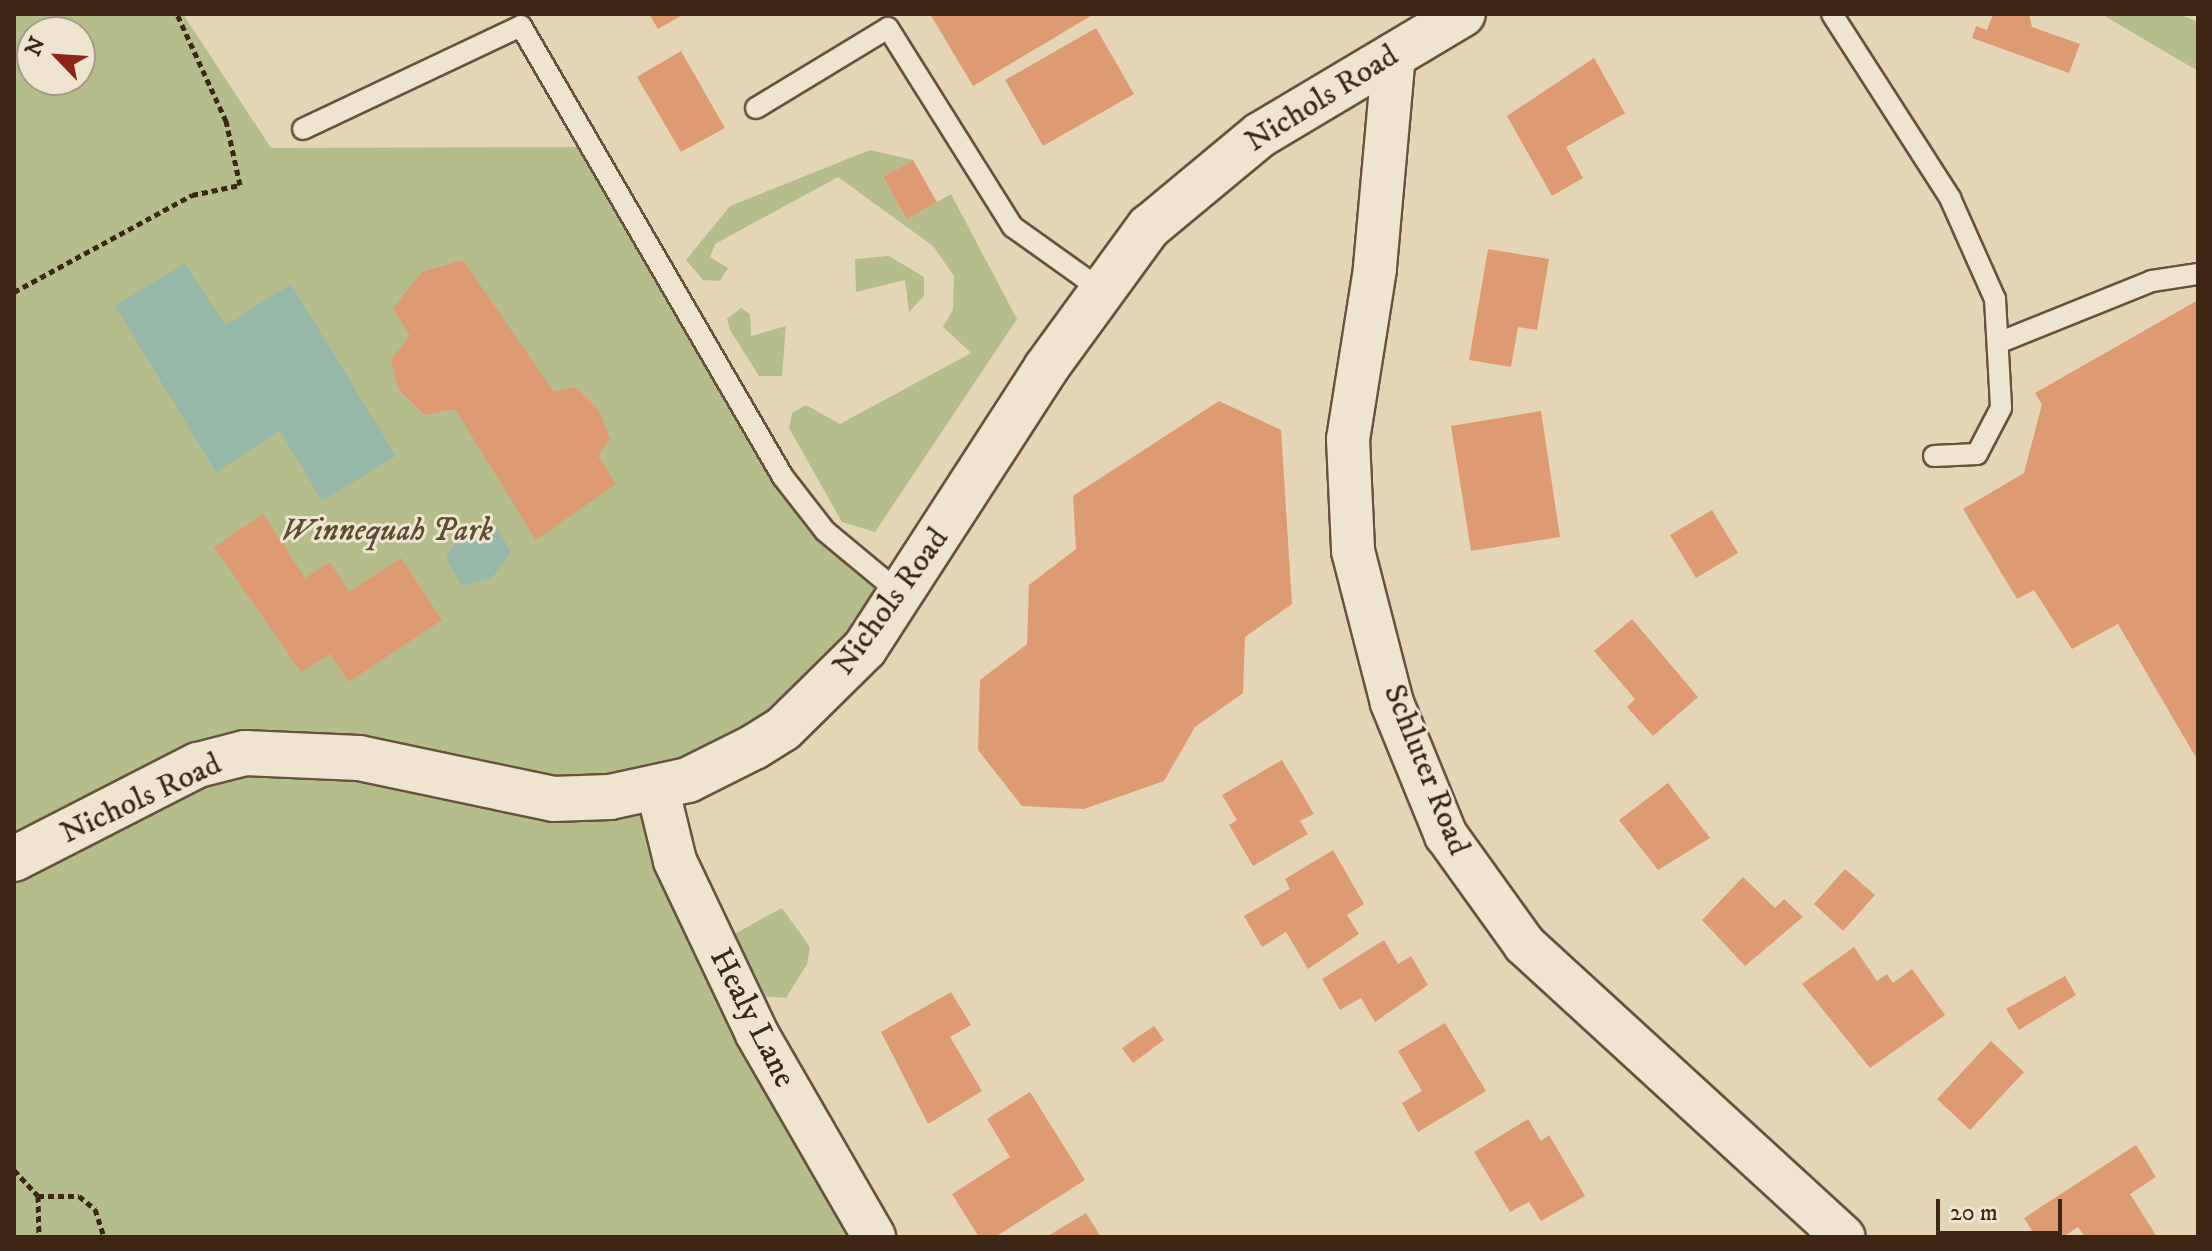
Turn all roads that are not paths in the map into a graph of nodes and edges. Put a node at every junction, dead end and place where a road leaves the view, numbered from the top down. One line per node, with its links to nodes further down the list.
1 (1832, 14): 8 (lane)
2 (1452, 17): 3 (street, Nichols Road)
3 (1394, 54): 7 (street, Nichols Road); 14 (street, Schluter Road)
4 (756, 108): 7 (lane)
5 (303, 129): 10 (lane)
6 (2198, 274): 8 (lane)
7 (1100, 289): 10 (street, Nichols Road)
8 (1998, 343): 9 (lane)
9 (1934, 456)
10 (901, 594): 11 (street, Nichols Road)
11 (657, 787): 12 (street, Nichols Road); 13 (street, Healy Lane)
12 (14, 859)
13 (874, 1237)
14 (1844, 1237)

